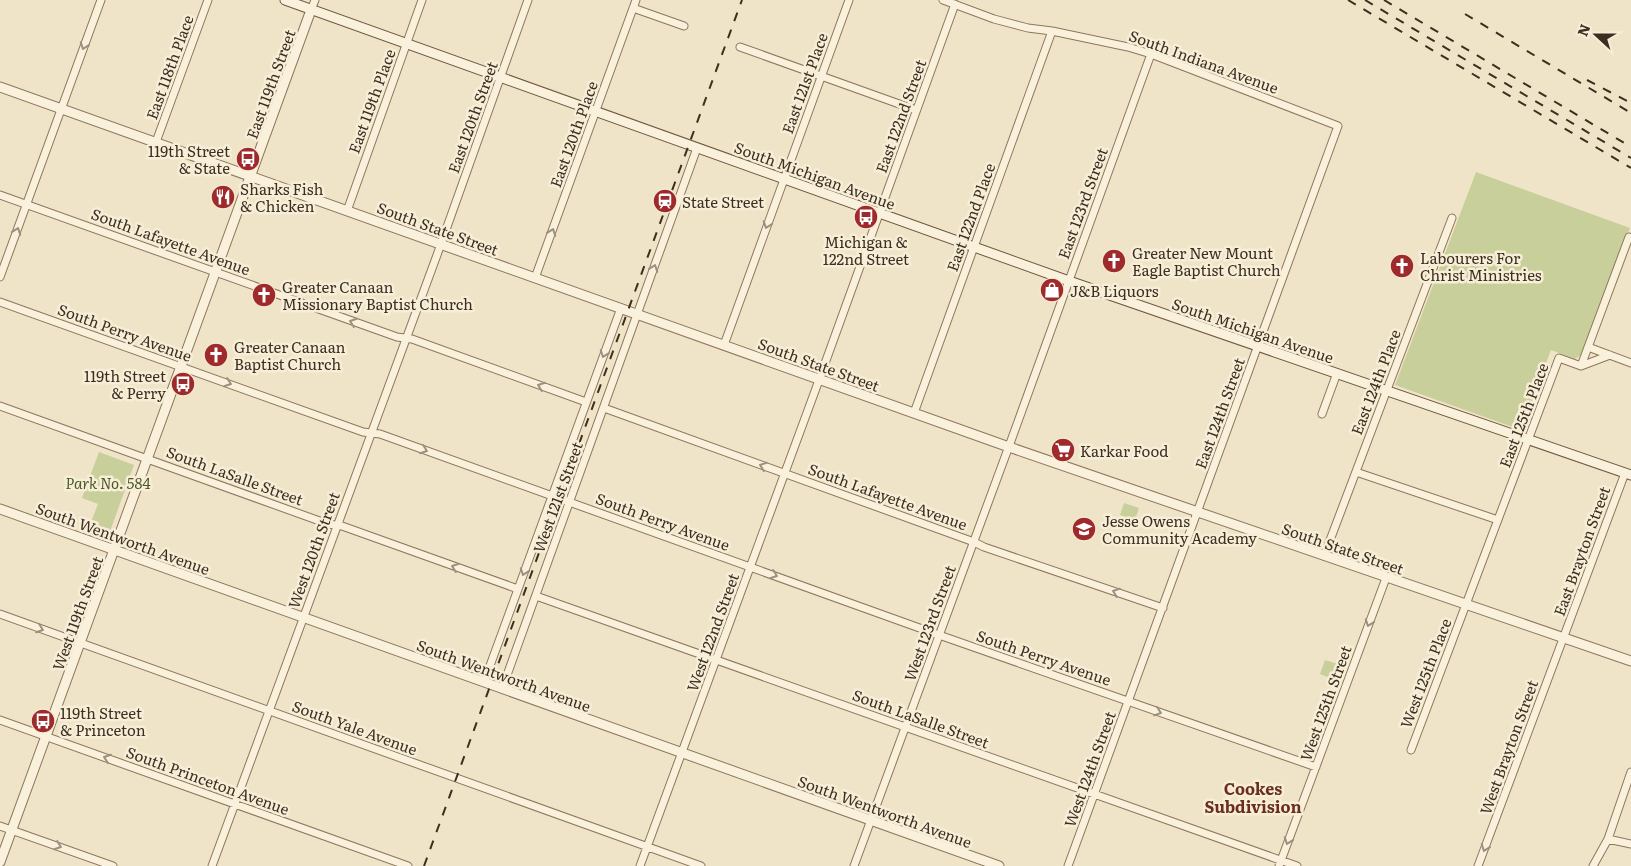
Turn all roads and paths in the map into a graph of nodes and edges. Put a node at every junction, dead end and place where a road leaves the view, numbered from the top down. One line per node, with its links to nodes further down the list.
1 (101, 0): 21 (street, one-way to 21)
2 (208, 0): 25 (street, East 118th Place)
3 (285, 0): 12 (street, South Michigan Avenue)
4 (315, 0): 12 (street, East 119th Street)
5 (422, 0): 15 (street, East 119th Place)
6 (528, 0): 19 (street, East 120th Street)
7 (636, 0): 11 (street, East 120th Place)
8 (849, 0): 18 (street, East 121st Place)
9 (943, 0): 10 (street, South Indiana Avenue)
10 (955, 4): 14 (street, South Indiana Avenue); 22 (street, East 122nd Street)
11 (633, 8): 13 (street); 23 (street, East 120th Place)
12 (311, 10): 15 (street, South Michigan Avenue); 27 (street, East 119th Street)
13 (684, 26)
14 (1052, 31): 17 (street, South Indiana Avenue); 36 (street, East 122nd Place)
15 (406, 44): 19 (street, South Michigan Avenue); 31 (street, East 119th Place)
16 (740, 47): 18 (street)
17 (1150, 54): 24 (street, South Indiana Avenue); 40 (street, East 123rd Street)
18 (821, 76): 22 (street); 28 (street, East 121st Place)
19 (500, 78): 23 (street, South Michigan Avenue); 35 (street, East 120th Street)
20 (0, 87): 21 (street, South State Street)
21 (61, 109): 25 (street, South State Street); 30 (street)
22 (916, 110): 32 (street, East 122nd Street)
23 (596, 111): 26 (street, South Michigan Avenue); 39 (street, East 120th Place, one-way to 23)
24 (1338, 126): 46 (street, East 124th Street)
25 (156, 142): 27 (street, South State Street)
26 (697, 148): 28 (street, South Michigan Avenue); 43 (street, West 121st Street, one-way to 26)
27 (251, 176): 31 (street, South State Street); 37 (street, West 119th Street)
28 (784, 179): 32 (street, South Michigan Avenue); 45 (street, East 121st Place, one-way to 45)
29 (0, 195): 30 (street, South Lafayette Avenue)
30 (26, 204): 37 (street, South Lafayette Avenue); 38 (street, one-way to 30)
31 (347, 210): 35 (street, South State Street)
32 (880, 212): 36 (street, South Michigan Avenue); 53 (street, East 122nd Street)
33 (1452, 218): 54 (street, East 124th Place)
34 (1630, 237): 47 (street)
35 (441, 244): 39 (street, South State Street); 44 (street, West 120th Street)
36 (974, 247): 40 (street, South Michigan Avenue); 58 (street, East 122nd Place)
37 (216, 272): 44 (street, South Lafayette Avenue, one-way to 37); 50 (street, West 119th Street)
38 (0, 277)
39 (535, 278): 42 (street, South State Street)
40 (1069, 281): 46 (street, South Michigan Avenue); 62 (street, East 123rd Street)
41 (0, 302): 50 (street, South Perry Avenue)
42 (621, 308): 43 (street, South State Street); 55 (street, West 121st Street, one-way to 55)
43 (638, 314): 45 (street, South State Street); 57 (street, West 121st Street)
44 (406, 339): 55 (street, South Lafayette Avenue, one-way to 44); 60 (street, West 120th Street)
45 (724, 345): 53 (street, South State Street)
46 (1258, 346): 52 (street, South Michigan Avenue); 70 (street, East 124th Street)
47 (1588, 348): 48 (street); 51 (street)
48 (1610, 355): 49 (street); 51 (street)
49 (1631, 362)
50 (182, 366): 60 (street, South Perry Avenue, one-way to 60); 63 (street, West 119th Street)
51 (1581, 366): 61 (street, East 125th Place)
52 (1337, 373): 54 (street, South Michigan Avenue); 59 (street, South Michigan Avenue)
53 (819, 379): 58 (street, South State Street); 65 (street, West 122nd Street)
54 (1387, 390): 61 (street, South Michigan Avenue); 64 (street, East 124th Place)
55 (586, 402): 67 (street, West 121st Street)
56 (0, 406): 63 (street, South LaSalle Street)
57 (604, 408): 65 (street, South Lafayette Avenue, one-way to 57); 68 (street, West 121st Street)
58 (914, 413): 62 (street, South State Street)
59 (1322, 414)
60 (371, 433): 67 (street, South Perry Avenue, one-way to 67); 72 (street, West 120th Street)
61 (1528, 439): 66 (street, South Michigan Avenue); 71 (street, East 125th Place)
62 (1009, 447): 70 (street, South State Street); 73 (street, West 123rd Street)
63 (148, 459): 72 (street, South LaSalle Street); 74 (street, West 119th Street)
64 (1356, 472): 71 (street); 75 (street, East 124th Place)
65 (785, 474): 73 (street, South Lafayette Avenue); 76 (street, West 122nd Street)
66 (1628, 474): 85 (street, East Brayton Street)
67 (552, 496): 68 (street, South Perry Avenue); 78 (street, West 121st Street, one-way to 78)
68 (570, 502): 76 (street, South Perry Avenue); 79 (street, West 121st Street)
69 (0, 509): 74 (street, South Wentworth Avenue)
70 (1197, 513): 75 (street, South State Street); 81 (street, West 124th Street)
71 (1498, 520): 80 (street, East 125th Place)
72 (337, 526): 78 (street, South LaSalle Street, one-way to 72); 83 (street, West 120th Street)
73 (974, 542): 81 (street, South Lafayette Avenue, one-way to 73); 84 (street, West 123rd Street)
74 (115, 550): 83 (street, South Wentworth Avenue); 86 (street, West 119th Street)
75 (1324, 556): 77 (street, South State Street)
76 (750, 567): 84 (street, South Perry Avenue, one-way to 84); 87 (street, West 122nd Street)
77 (1386, 578): 80 (street, South State Street); 98 (street, West 125th Street, one-way to 98)
78 (518, 589): 89 (street, West 121st Street)
79 (536, 596): 87 (street, South LaSalle Street); 90 (street, West 121st Street)
80 (1466, 605): 85 (street, South State Street); 96 (street, West 125th Place)
81 (1162, 608): 91 (street, West 124th Street)
82 (0, 614): 86 (street, South Yale Avenue, one-way to 86)
83 (303, 618): 89 (street, South Wentworth Avenue); 92 (street, West 120th Street)
84 (939, 635): 91 (street, South Perry Avenue); 94 (street, West 123rd Street)
85 (1563, 638): 88 (street, South State Street); 119 (street, West Brayton Street, one-way to 119)
86 (80, 643): 92 (street, South Yale Avenue); 95 (street, West 119th Street)
87 (716, 660): 94 (street, South LaSalle Street); 97 (street, West 122nd Street)
88 (1631, 662)
89 (484, 682): 90 (street, South Wentworth Avenue)
90 (502, 689): 97 (street, South Wentworth Avenue)
91 (1128, 701): 98 (street, South Perry Avenue, one-way to 98); 100 (street, West 124th Street)
92 (269, 710): 101 (street, West 120th Street); 107 (street, South Yale Avenue)
93 (0, 720): 95 (street, South Princeton Avenue)
94 (905, 727): 100 (street, South LaSalle Street); 102 (street, West 123rd Street)
95 (46, 736): 101 (street, South Princeton Avenue, one-way to 95); 104 (street, West 119th Street)
96 (1411, 750)
97 (682, 753): 102 (street, South Wentworth Avenue); 107 (street, West 122nd Street)
98 (1316, 767): 109 (street, West 125th Street, one-way to 109)
99 (1631, 772): 105 (street)
100 (1094, 794): 109 (street, South LaSalle Street); 117 (street, West 124th Street)
101 (235, 804): 111 (street, West 120th Street); 112 (street, South Princeton Avenue)
102 (871, 821): 115 (street, West 123rd Street); 116 (street, South Wentworth Avenue)
103 (0, 826): 104 (street)
104 (12, 830): 108 (street, West 119th Street); 110 (street, one-way to 110)
105 (1608, 839): 106 (street); 120 (street)
106 (1631, 844)
107 (647, 847): 113 (street, West 122nd Street); 114 (street, South Yale Avenue)
108 (0, 862)
109 (1280, 863): 118 (street, South LaSalle Street)
110 (113, 866)
111 (212, 866)
112 (408, 866)
113 (640, 866)
114 (701, 866)
115 (854, 866)
116 (999, 866)
117 (1068, 866)
118 (1297, 866)
119 (1478, 866)
120 (1593, 866)

